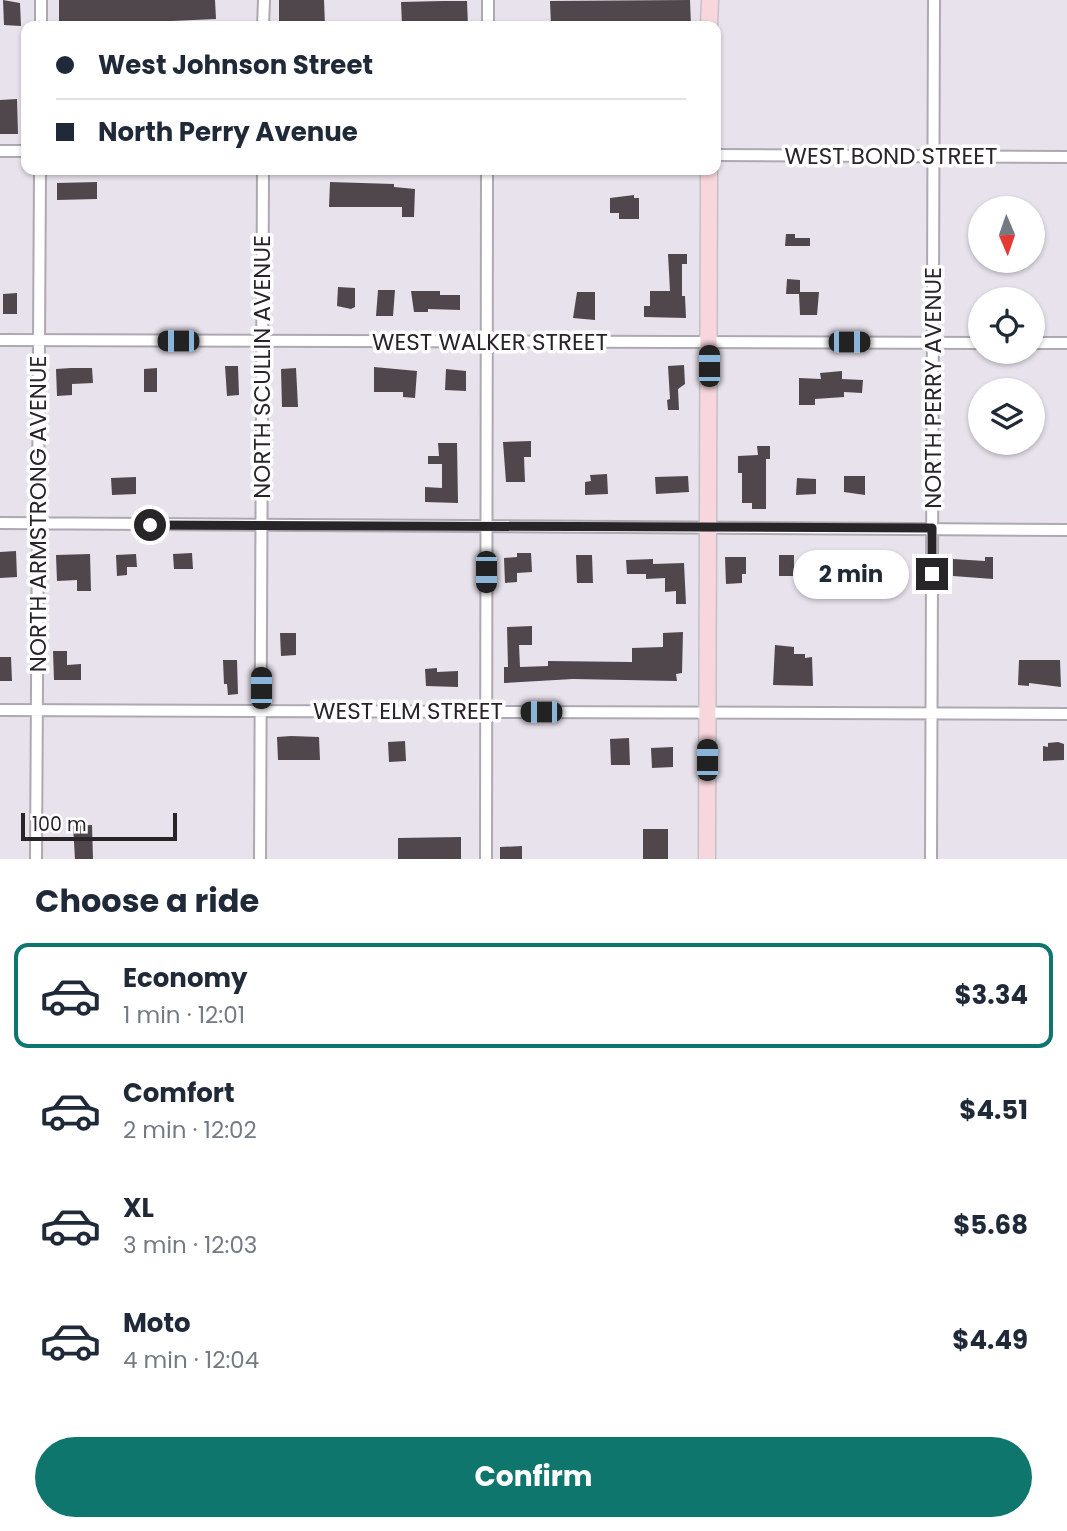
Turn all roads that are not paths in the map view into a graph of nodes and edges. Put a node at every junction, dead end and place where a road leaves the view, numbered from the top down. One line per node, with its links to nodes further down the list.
1 (41, 0): 6 (street)
2 (264, 0): 7 (street)
3 (488, 0): 8 (street)
4 (709, 0): 9 (main road)
5 (934, 0): 13 (street, NORTH PERRY AVENUE)
6 (41, 21)
7 (263, 21)
8 (488, 21)
9 (709, 21)
10 (0, 151): 11 (street)
11 (21, 151)
12 (721, 155): 13 (street, WEST BOND STREET)
13 (934, 156): 14 (street, WEST BOND STREET); 24 (street, NORTH PERRY AVENUE)
14 (1067, 157)
15 (40, 175): 20 (street, NORTH ARMSTRONG AVENUE)
16 (263, 175): 21 (street, NORTH SCULLIN AVENUE)
17 (487, 175): 22 (street)
18 (709, 175): 23 (main road)
19 (0, 340): 20 (street, WEST WALKER STREET)
20 (39, 340): 21 (street, WEST WALKER STREET); 29 (street, NORTH ARMSTRONG AVENUE)
21 (262, 341): 22 (street, WEST WALKER STREET); 32 (street, NORTH SCULLIN AVENUE)
22 (487, 342): 23 (street, WEST WALKER STREET); 30 (street)
23 (710, 342): 24 (street, WEST WALKER STREET); 31 (main road)
24 (933, 342): 25 (street, WEST WALKER STREET); 33 (street, NORTH PERRY AVENUE)
25 (968, 343)
26 (1045, 343): 27 (street)
27 (1067, 343)
28 (0, 523): 29 (street)
29 (38, 523): 32 (street); 36 (street, NORTH ARMSTRONG AVENUE)
30 (486, 526): 31 (street); 32 (street); 38 (street)
31 (708, 526): 33 (street); 39 (main road)
32 (261, 527): 37 (street, NORTH SCULLIN AVENUE)
33 (932, 528): 34 (street); 40 (street, NORTH PERRY AVENUE)
34 (1067, 530)
35 (0, 710): 36 (street, WEST ELM STREET)
36 (37, 710): 37 (street, WEST ELM STREET); 42 (street, NORTH ARMSTRONG AVENUE)
37 (261, 710): 38 (street, WEST ELM STREET); 43 (street, NORTH SCULLIN AVENUE)
38 (486, 712): 39 (street, WEST ELM STREET); 44 (street)
39 (707, 713): 40 (street, WEST ELM STREET); 45 (main road)
40 (932, 713): 41 (street, WEST ELM STREET); 46 (street, NORTH PERRY AVENUE)
41 (1067, 714)
42 (36, 859)
43 (260, 859)
44 (486, 859)
45 (707, 859)
46 (931, 859)

